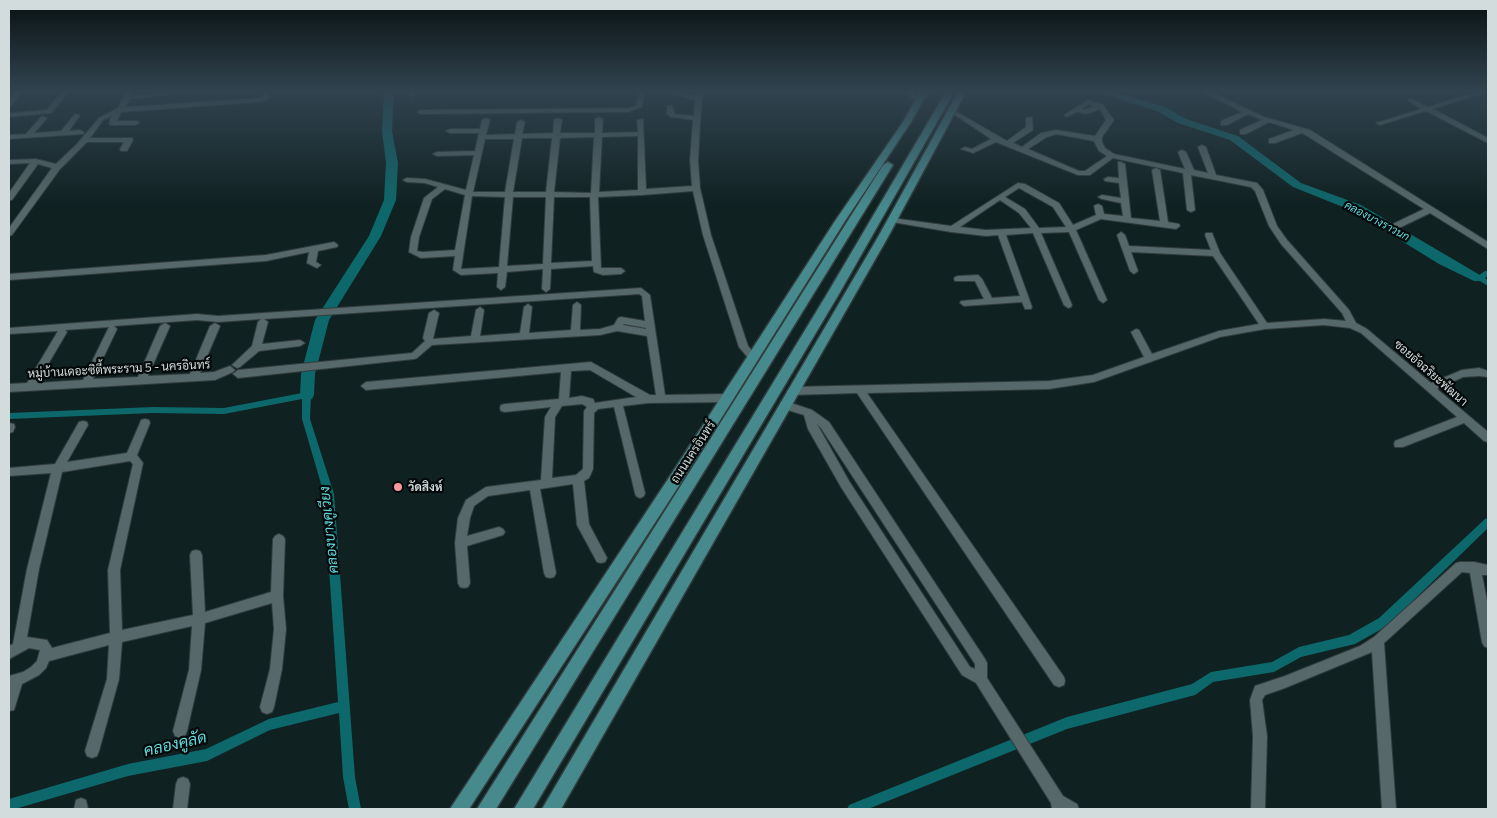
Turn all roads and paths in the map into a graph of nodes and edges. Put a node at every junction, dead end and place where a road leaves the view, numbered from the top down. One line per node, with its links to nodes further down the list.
1 (33, 130): 29 (street)
2 (65, 130): 25 (street)
3 (92, 130): 37 (street)
4 (482, 130): 26 (street)
5 (519, 130): 33 (street)
6 (557, 130): 34 (street)
7 (598, 130): 30 (street)
8 (641, 130): 27 (street)
9 (696, 130): 60 (street)
10 (901, 130): 127 (main road, ถนนนครอินทร์)
11 (908, 130): 172 (main road, ถนนนครอินทร์)
12 (928, 130): 168 (main road)
13 (943, 130): 31 (main road)
14 (945, 130): 31 (main road)
15 (982, 130): 35 (street)
16 (1027, 130): 40 (street)
17 (1103, 130): 36 (street)
18 (1247, 130): 24 (street)
19 (1302, 130): 38 (street); 71 (street)
20 (1469, 130): 28 (street)
21 (1488, 130): 28 (street)
22 (450, 131): 26 (street)
23 (80, 132): 25 (street)
24 (1243, 132)
25 (63, 133): 29 (street)
26 (481, 134): 33 (street); 45 (street)
27 (641, 134): 30 (street); 61 (street)
28 (1476, 134): 39 (street)
29 (29, 135): 32 (street)
30 (597, 135): 34 (street); 65 (street)
31 (941, 135): 74 (main road)
32 (9, 136)
33 (518, 136): 34 (street); 63 (street)
34 (556, 136): 64 (street)
35 (996, 139): 40 (street); 43 (street)
36 (1097, 139): 44 (street); 48 (street)
37 (85, 140): 42 (street); 52 (street)
38 (1272, 141)
39 (1488, 141)
40 (1007, 144): 44 (street)
41 (1202, 147): 55 (street)
42 (124, 149)
43 (965, 149)
44 (1022, 150): 48 (street)
45 (477, 152): 47 (street); 62 (street)
46 (1182, 152): 54 (street)
47 (437, 154)
48 (1112, 156): 54 (street)
49 (36, 161): 50 (street); 52 (street); 68 (street)
50 (9, 162)
51 (1122, 164): 58 (street)
52 (57, 167): 83 (street)
53 (1156, 170): 76 (street)
54 (1189, 172): 55 (street); 72 (street)
55 (1213, 177): 114 (street, ซอยอัจฉริยะพัฒนา)
56 (1108, 179): 58 (street)
57 (407, 180): 59 (street)
58 (1123, 181): 69 (street)
59 (443, 187): 62 (street); 90 (street)
60 (696, 188): 61 (street); 127 (street)
61 (642, 193): 65 (street)
62 (470, 194): 63 (street); 90 (street)
63 (510, 195): 64 (street); 95 (street)
64 (550, 195): 65 (street); 94 (street)
65 (594, 195): 92 (street)
66 (1000, 197): 79 (street); 80 (street); 81 (street)
67 (1102, 197): 69 (street)
68 (9, 198)
69 (1125, 200): 75 (street)
70 (1098, 206): 73 (street)
71 (1431, 209): 78 (street); 87 (street)
72 (1191, 210)
73 (1100, 216): 75 (street); 80 (street)
74 (892, 220): 79 (street); 139 (main road)
75 (1127, 220): 76 (street)
76 (1164, 224): 77 (street)
77 (1176, 226)
78 (1396, 226)
79 (951, 229): 82 (street)
80 (1071, 229): 81 (street); 102 (street)
81 (1036, 230): 82 (street); 106 (street)
82 (1001, 233): 103 (street)
83 (9, 234)
84 (1121, 235): 88 (street)
85 (1209, 235): 91 (street)
86 (334, 245): 89 (street)
87 (1488, 246)
88 (1128, 249): 91 (street); 96 (street)
89 (314, 250): 93 (street); 98 (street)
90 (458, 253): 95 (street)
91 (1216, 253): 113 (street)
92 (597, 263): 94 (street); 97 (street)
93 (317, 265)
94 (548, 266): 95 (street); 101 (street)
95 (501, 269): 100 (street)
96 (1134, 271)
97 (621, 272)
98 (9, 277)
99 (958, 279): 103 (street)
100 (501, 287)
101 (546, 289)
102 (1103, 300)
103 (990, 302): 104 (street)
104 (964, 303)
105 (577, 305): 119 (street)
106 (1068, 305)
107 (528, 307): 121 (street)
108 (480, 310): 122 (street)
109 (434, 313): 123 (street)
110 (262, 322): 125 (street)
111 (165, 326): 132 (street)
112 (215, 326): 131 (street)
113 (1265, 326): 114 (street); 126 (street)
114 (1355, 326): 137 (street, ซอยอัจฉริยะพัฒนา)
115 (112, 329): 133 (street)
116 (651, 329): 119 (street); 120 (street); 142 (street)
117 (62, 332): 135 (street)
118 (1136, 332): 126 (street)
119 (575, 333): 121 (street)
120 (9, 336)
121 (524, 336): 122 (street)
122 (475, 339): 123 (street)
123 (430, 342): 129 (street, หมู่บ้านเดอะซิตี้พระราม 5 - นครอินทร์)
124 (300, 343): 125 (street)
125 (256, 348): 129 (street)
126 (1149, 357): 138 (street)
127 (753, 358): 140 (main road, ถนนนครอินทร์)
128 (566, 368): 134 (street); 141 (street); 143 (street)
129 (235, 370): 131 (street, หมู่บ้านเดอะซิตี้พระราม 5 - นครอินทร์)
130 (1488, 374): 137 (street)
131 (194, 378): 132 (street, หมู่บ้านเดอะซิตี้พระราม 5 - นครอินทร์)
132 (141, 381): 133 (street, หมู่บ้านเดอะซิตี้พระราม 5 - นครอินทร์)
133 (86, 384): 135 (street, หมู่บ้านเดอะซิตี้พระราม 5 - นครอินทร์)
134 (366, 386)
135 (30, 387): 136 (street, หมู่บ้านเดอะซิตี้พระราม 5 - นครอินทร์)
136 (9, 388)
137 (1429, 388): 149 (street, ซอยอัจฉริยะพัฒนา)
138 (860, 390): 139 (street); 189 (street)
139 (792, 391): 145 (main road)
140 (728, 398): 142 (street); 161 (main road, ถนนนครอินทร์)
141 (648, 399): 142 (street); 144 (street)
142 (661, 399)
143 (561, 402): 146 (street); 147 (street); 164 (street)
144 (618, 404): 147 (street); 167 (street)
145 (784, 405): 148 (street); 152 (main road)
146 (505, 408)
147 (593, 408): 162 (street)
148 (808, 413): 155 (street); 157 (street)
149 (1465, 418): 153 (street, ซอยอัจฉริยะพัฒนา); 156 (street)
150 (145, 423): 158 (street)
151 (83, 425): 159 (street)
152 (771, 430): 168 (main road); 201 (main road)
153 (1484, 430): 154 (street, ซอยอัจฉริยะพัฒนา)
154 (1488, 438)
155 (837, 444): 157 (street); 163 (street)
156 (1399, 444)
157 (824, 448): 166 (street)
158 (131, 457): 159 (street); 183 (street)
159 (58, 468): 160 (street); 186 (street)
160 (9, 472)
161 (677, 477): 172 (main road); 198 (main road, ถนนนครอินทร์)
162 (578, 478): 164 (street); 174 (street)
163 (859, 478): 166 (street); 179 (street)
164 (546, 483): 165 (street)
165 (534, 484): 171 (street); 177 (street)
166 (845, 484): 181 (street)
167 (640, 494)
168 (708, 500): 200 (main road)
169 (499, 532): 171 (street)
170 (279, 539): 180 (street)
171 (461, 543): 178 (street)
172 (647, 552): 199 (main road, ถนนนครอินทร์)
173 (196, 555): 182 (street)
174 (601, 558)
175 (1474, 567): 176 (street); 184 (street); 185 (street)
176 (1488, 570)
177 (550, 573)
178 (464, 583)
179 (932, 589): 181 (street); 188 (street)
180 (277, 596): 182 (street); 192 (street)
181 (918, 596): 188 (street)
182 (199, 619): 183 (street); 193 (street)
183 (116, 637): 187 (street); 194 (street)
184 (1378, 641): 203 (street); 204 (street)
185 (1488, 642)
186 (14, 650): 187 (street)
187 (46, 656): 190 (street)
188 (981, 679): 196 (street)
189 (1059, 681)
190 (13, 682): 191 (street)
191 (9, 705)
192 (267, 707)
193 (180, 731)
194 (92, 751)
195 (183, 784): 197 (street)
196 (1058, 805): 202 (street)
197 (180, 809)
198 (459, 809)
199 (486, 809)
200 (523, 809)
201 (550, 809)
202 (1072, 809)
203 (1258, 809)
204 (1389, 809)

